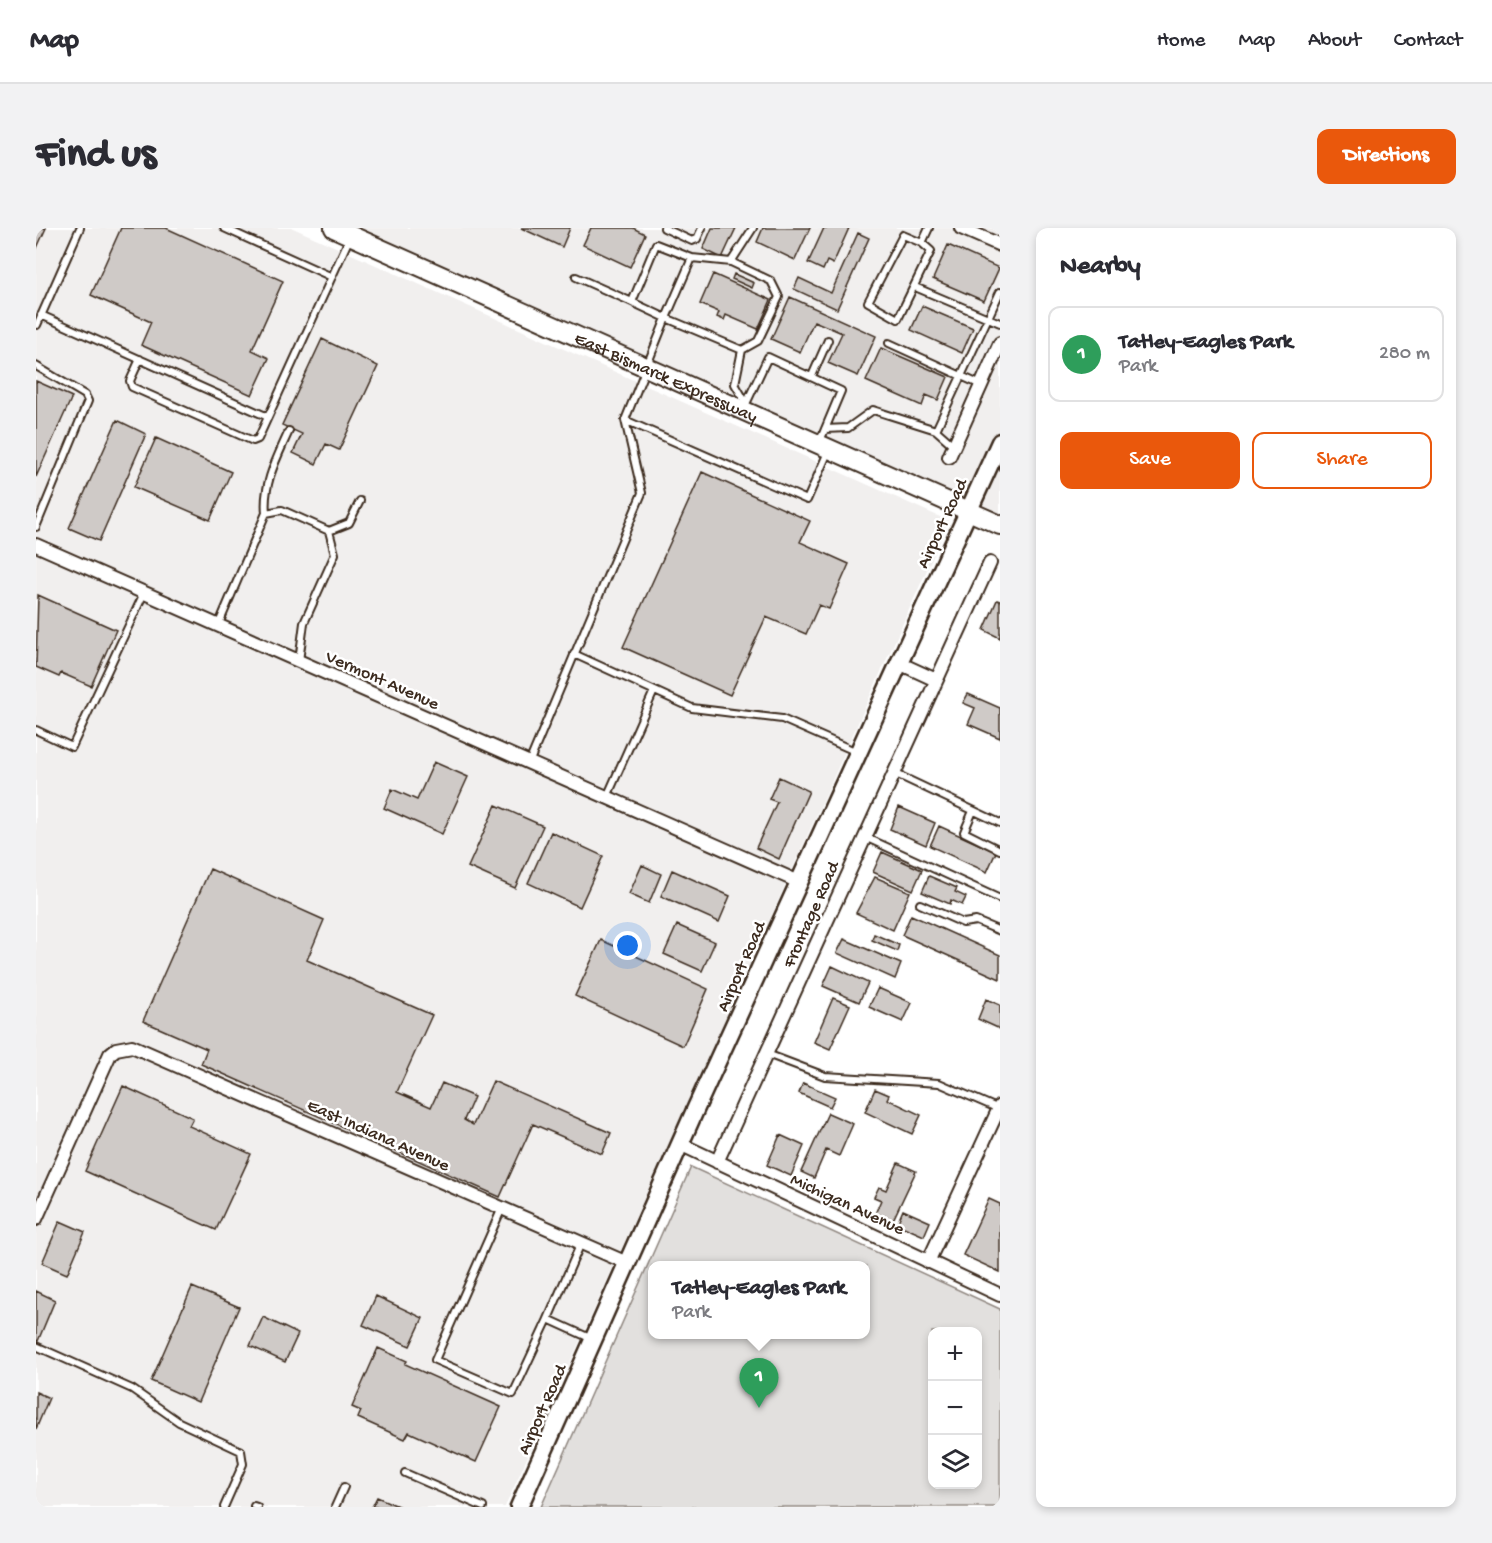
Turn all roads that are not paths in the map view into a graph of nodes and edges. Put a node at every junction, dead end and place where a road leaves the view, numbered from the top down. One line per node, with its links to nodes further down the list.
1 (80, 228): 18 (lane)
2 (224, 228): 13 (lane)
3 (664, 228): 4 (lane)
4 (702, 228)
5 (753, 228): 12 (lane)
6 (928, 228): 9 (lane)
7 (961, 228): 10 (street)
8 (346, 230): 13 (lane); 29 (main road, East Bismarck Expressway)
9 (922, 243): 15 (lane); 15 (lane)
10 (1000, 245)
11 (692, 258): 12 (lane); 17 (lane); 19 (lane)
12 (731, 262): 26 (lane)
13 (332, 277): 34 (lane)
14 (576, 277): 17 (lane)
15 (915, 287): 20 (lane)
16 (1000, 292): 20 (lane)
17 (632, 302): 19 (lane)
18 (41, 315): 22 (lane); 27 (lane)
19 (666, 318): 26 (lane); 29 (lane)
20 (988, 318): 21 (lane); 31 (lane)
21 (1000, 323)
22 (37, 325)
23 (828, 340): 30 (lane)
24 (889, 343): 31 (lane)
25 (1000, 343): 32 (street)
26 (742, 350): 33 (lane)
27 (140, 359): 34 (lane); 34 (lane)
28 (36, 366): 45 (lane)
29 (647, 368): 33 (main road, East Bismarck Expressway); 35 (lane)
30 (812, 376): 33 (lane); 38 (lane)
31 (961, 376): 32 (lane); 36 (lane)
32 (981, 386): 40 (street)
33 (745, 406): 38 (main road, East Bismarck Expressway)
34 (268, 417)
35 (625, 420): 38 (lane); 51 (lane)
36 (936, 430): 38 (lane); 40 (lane)
37 (289, 431): 43 (lane)
38 (824, 441): 42 (main road, East Bismarck Expressway)
39 (1000, 442): 42 (main road, Airport Road)
40 (951, 451)
41 (360, 501): 46 (lane)
42 (969, 511): 44 (main road, East Bismarck Expressway); 53 (main road, Airport Road)
43 (266, 513): 46 (lane); 50 (lane)
44 (1000, 525)
45 (36, 527)
46 (329, 531): 52 (lane)
47 (36, 545): 49 (street, Vermont Avenue)
48 (990, 563): 54 (street, Frontage Road)
49 (144, 593): 50 (street, Vermont Avenue); 56 (lane)
50 (218, 626): 52 (street, Vermont Avenue)
51 (574, 654): 55 (lane); 58 (lane)
52 (299, 661): 58 (street, Vermont Avenue)
53 (899, 663): 54 (street); 57 (main road, Airport Road)
54 (936, 680): 59 (street, Frontage Road)
55 (654, 691): 57 (lane); 60 (lane)
56 (36, 730)
57 (858, 753): 65 (main road, Airport Road)
58 (529, 763): 60 (street, Vermont Avenue)
59 (894, 773): 61 (lane); 63 (street, Frontage Road)
60 (606, 797): 65 (street, Vermont Avenue)
61 (973, 811): 62 (lane); 64 (lane)
62 (1000, 823)
63 (865, 837): 66 (lane); 69 (street, Frontage Road)
64 (1000, 850)
65 (799, 882): 71 (main road, Airport Road)
66 (1000, 899)
67 (920, 904): 68 (lane)
68 (999, 929)
69 (767, 1054): 70 (lane); 72 (street, Frontage Road)
70 (1000, 1108): 76 (street)
71 (680, 1144): 72 (street, Michigan Avenue); 77 (main road, Airport Road)
72 (717, 1162): 76 (street, Michigan Avenue)
73 (502, 1208): 74 (street, East Indiana Avenue); 75 (street, East Indiana Avenue); 79 (lane)
74 (36, 1219)
75 (581, 1243): 77 (street, East Indiana Avenue); 79 (lane)
76 (928, 1262): 78 (street, Michigan Avenue)
77 (627, 1263): 80 (main road, Airport Road)
78 (1000, 1295)
79 (548, 1319): 80 (lane)
80 (593, 1340): 87 (main road, Airport Road)
81 (36, 1346): 84 (lane)
82 (405, 1473): 86 (lane)
83 (344, 1487): 85 (lane)
84 (224, 1507)
85 (335, 1507)
86 (483, 1507)
87 (519, 1507)

